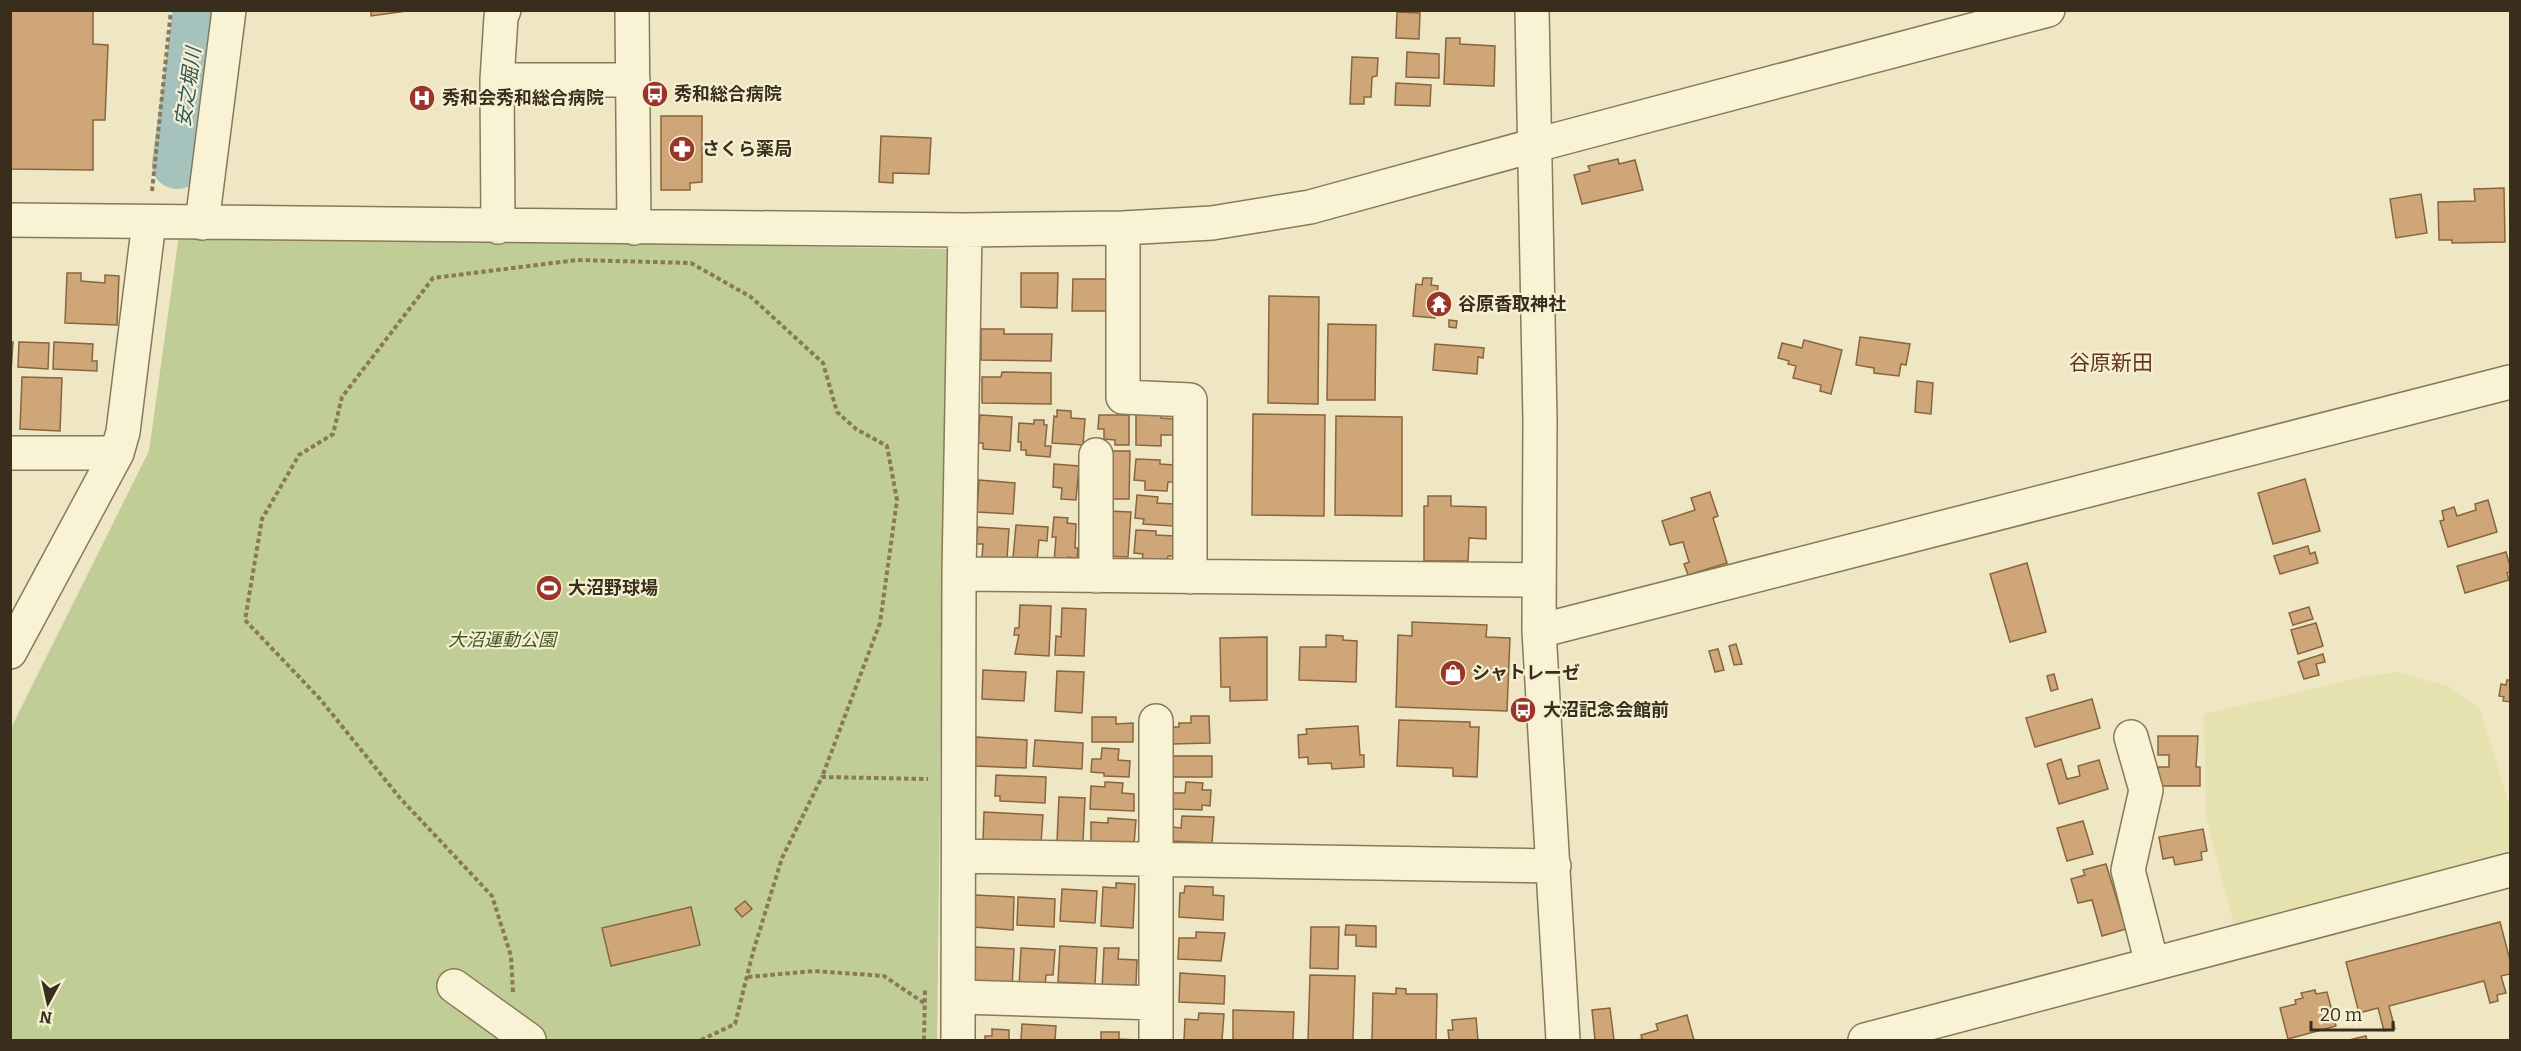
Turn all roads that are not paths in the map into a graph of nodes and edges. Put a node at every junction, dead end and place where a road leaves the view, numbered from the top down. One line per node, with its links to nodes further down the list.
1 (229, 10): 11 (street)
2 (504, 10): 6 (street)
3 (632, 10): 7 (street)
4 (1532, 10): 8 (street)
5 (2048, 10): 8 (street)
6 (497, 80): 7 (street); 12 (street)
7 (633, 80): 13 (street)
8 (1536, 145): 14 (street); 23 (street)
9 (10, 220): 10 (street)
10 (149, 222): 11 (street); 18 (street)
11 (202, 223): 12 (street)
12 (498, 227): 13 (street)
13 (634, 228): 15 (street)
14 (1123, 228): 15 (street); 22 (street)
15 (965, 230): 20 (street)
16 (2511, 382): 24 (street)
17 (10, 453): 18 (street)
18 (117, 453): 25 (street)
19 (1096, 455): 21 (street)
20 (959, 574): 21 (street); 28 (street)
21 (1096, 576): 22 (street)
22 (1191, 577): 23 (street)
23 (1538, 580): 24 (street)
24 (1539, 631): 30 (street)
25 (10, 652)
26 (1156, 722): 29 (street)
27 (2131, 737): 32 (street)
28 (960, 856): 29 (street); 34 (street)
29 (1157, 859): 30 (street); 35 (street)
30 (1554, 866): 39 (street)
31 (2511, 870): 32 (street)
32 (2152, 964): 40 (street)
33 (454, 986): 36 (street)
34 (960, 997): 35 (street); 37 (street)
35 (1156, 1003): 38 (street)
36 (529, 1041)
37 (958, 1041)
38 (1156, 1041)
39 (1563, 1041)
40 (1865, 1041)

